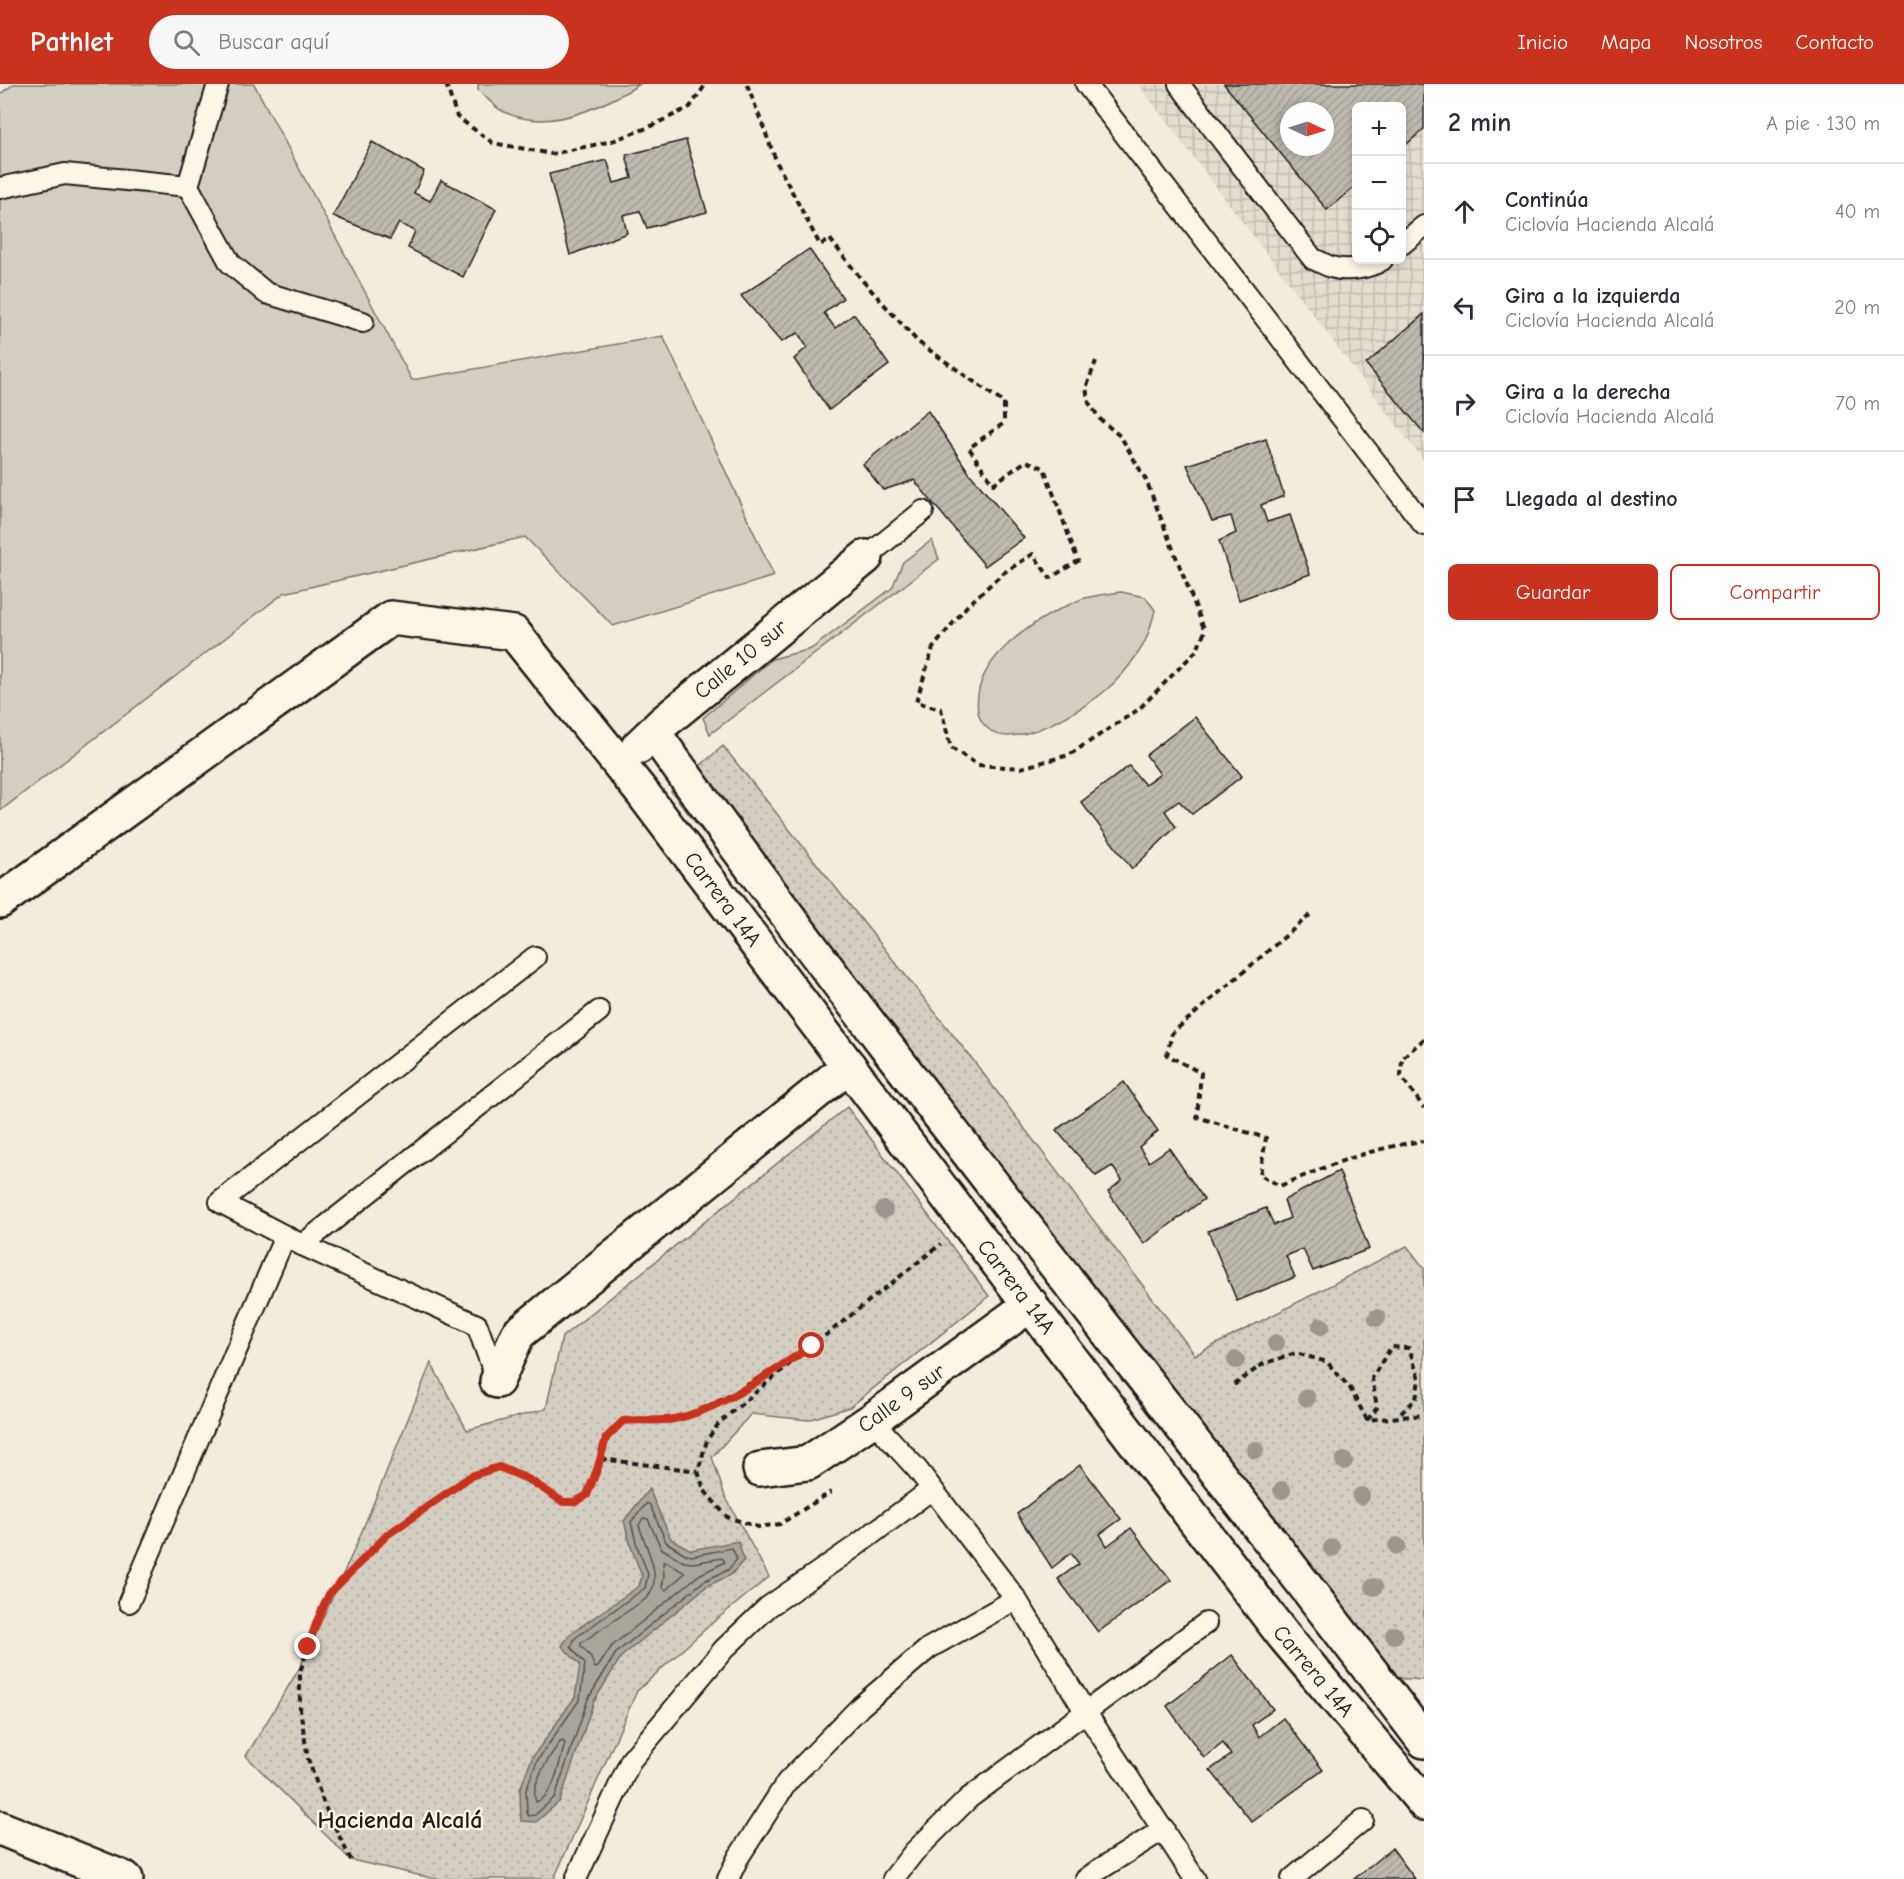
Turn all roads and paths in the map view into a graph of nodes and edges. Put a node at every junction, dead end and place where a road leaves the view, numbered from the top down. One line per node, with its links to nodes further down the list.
1 (218, 84): 7 (lane)
2 (446, 84): 3 (path)
3 (706, 84)
4 (747, 84): 13 (path)
5 (1086, 84): 15 (lane)
6 (1179, 84): 11 (lane)
7 (188, 186): 8 (lane); 12 (lane)
8 (0, 188)
9 (1424, 226): 10 (lane)
10 (1406, 240)
11 (1377, 264)
12 (363, 322)
13 (1096, 362)
14 (923, 511): 16 (lane)
15 (1424, 525)
16 (866, 557): 17 (street, Calle 10 sur)
17 (654, 733): 18 (street, Calle 10 sur); 44 (street, Carrera 14A)
18 (618, 763): 19 (street, Carrera 14A); 24 (street, Carrera 14A)
19 (0, 901)
20 (1310, 915): 26 (path)
21 (535, 957): 28 (lane)
22 (599, 1011): 28 (lane)
23 (1424, 1039): 25 (path)
24 (849, 1066): 27 (street, Carrera 14A); 30 (street)
25 (1424, 1108)
26 (1424, 1142)
27 (968, 1224): 29 (street, Carrera 14A); 36 (path)
28 (294, 1240): 30 (lane); 41 (lane)
29 (1031, 1304): 34 (street, Calle 9 sur); 45 (street, Carrera 14A)
30 (497, 1381)
31 (1234, 1385): 35 (path)
32 (1424, 1415): 33 (path)
33 (1396, 1418): 35 (path); 35 (path)
34 (872, 1420): 37 (street, Calle 9 sur); 39 (lane)
35 (1367, 1420)
36 (601, 1459): 38 (path); 50 (path)
37 (760, 1469)
38 (698, 1471)
39 (932, 1489): 40 (lane); 52 (lane)
40 (1016, 1599): 43 (lane); 53 (lane)
41 (129, 1602)
42 (1206, 1623): 43 (lane)
43 (1086, 1711): 49 (lane); 54 (lane)
44 (1424, 1742): 45 (street)
45 (1395, 1767): 46 (street, Carrera 14A)
46 (1424, 1803)
47 (1363, 1820): 57 (lane)
48 (0, 1828): 51 (street)
49 (1164, 1829): 55 (lane); 56 (lane)
50 (351, 1860)
51 (126, 1879)
52 (576, 1879)
53 (728, 1879)
54 (893, 1879)
55 (1086, 1879)
56 (1196, 1879)
57 (1292, 1879)

